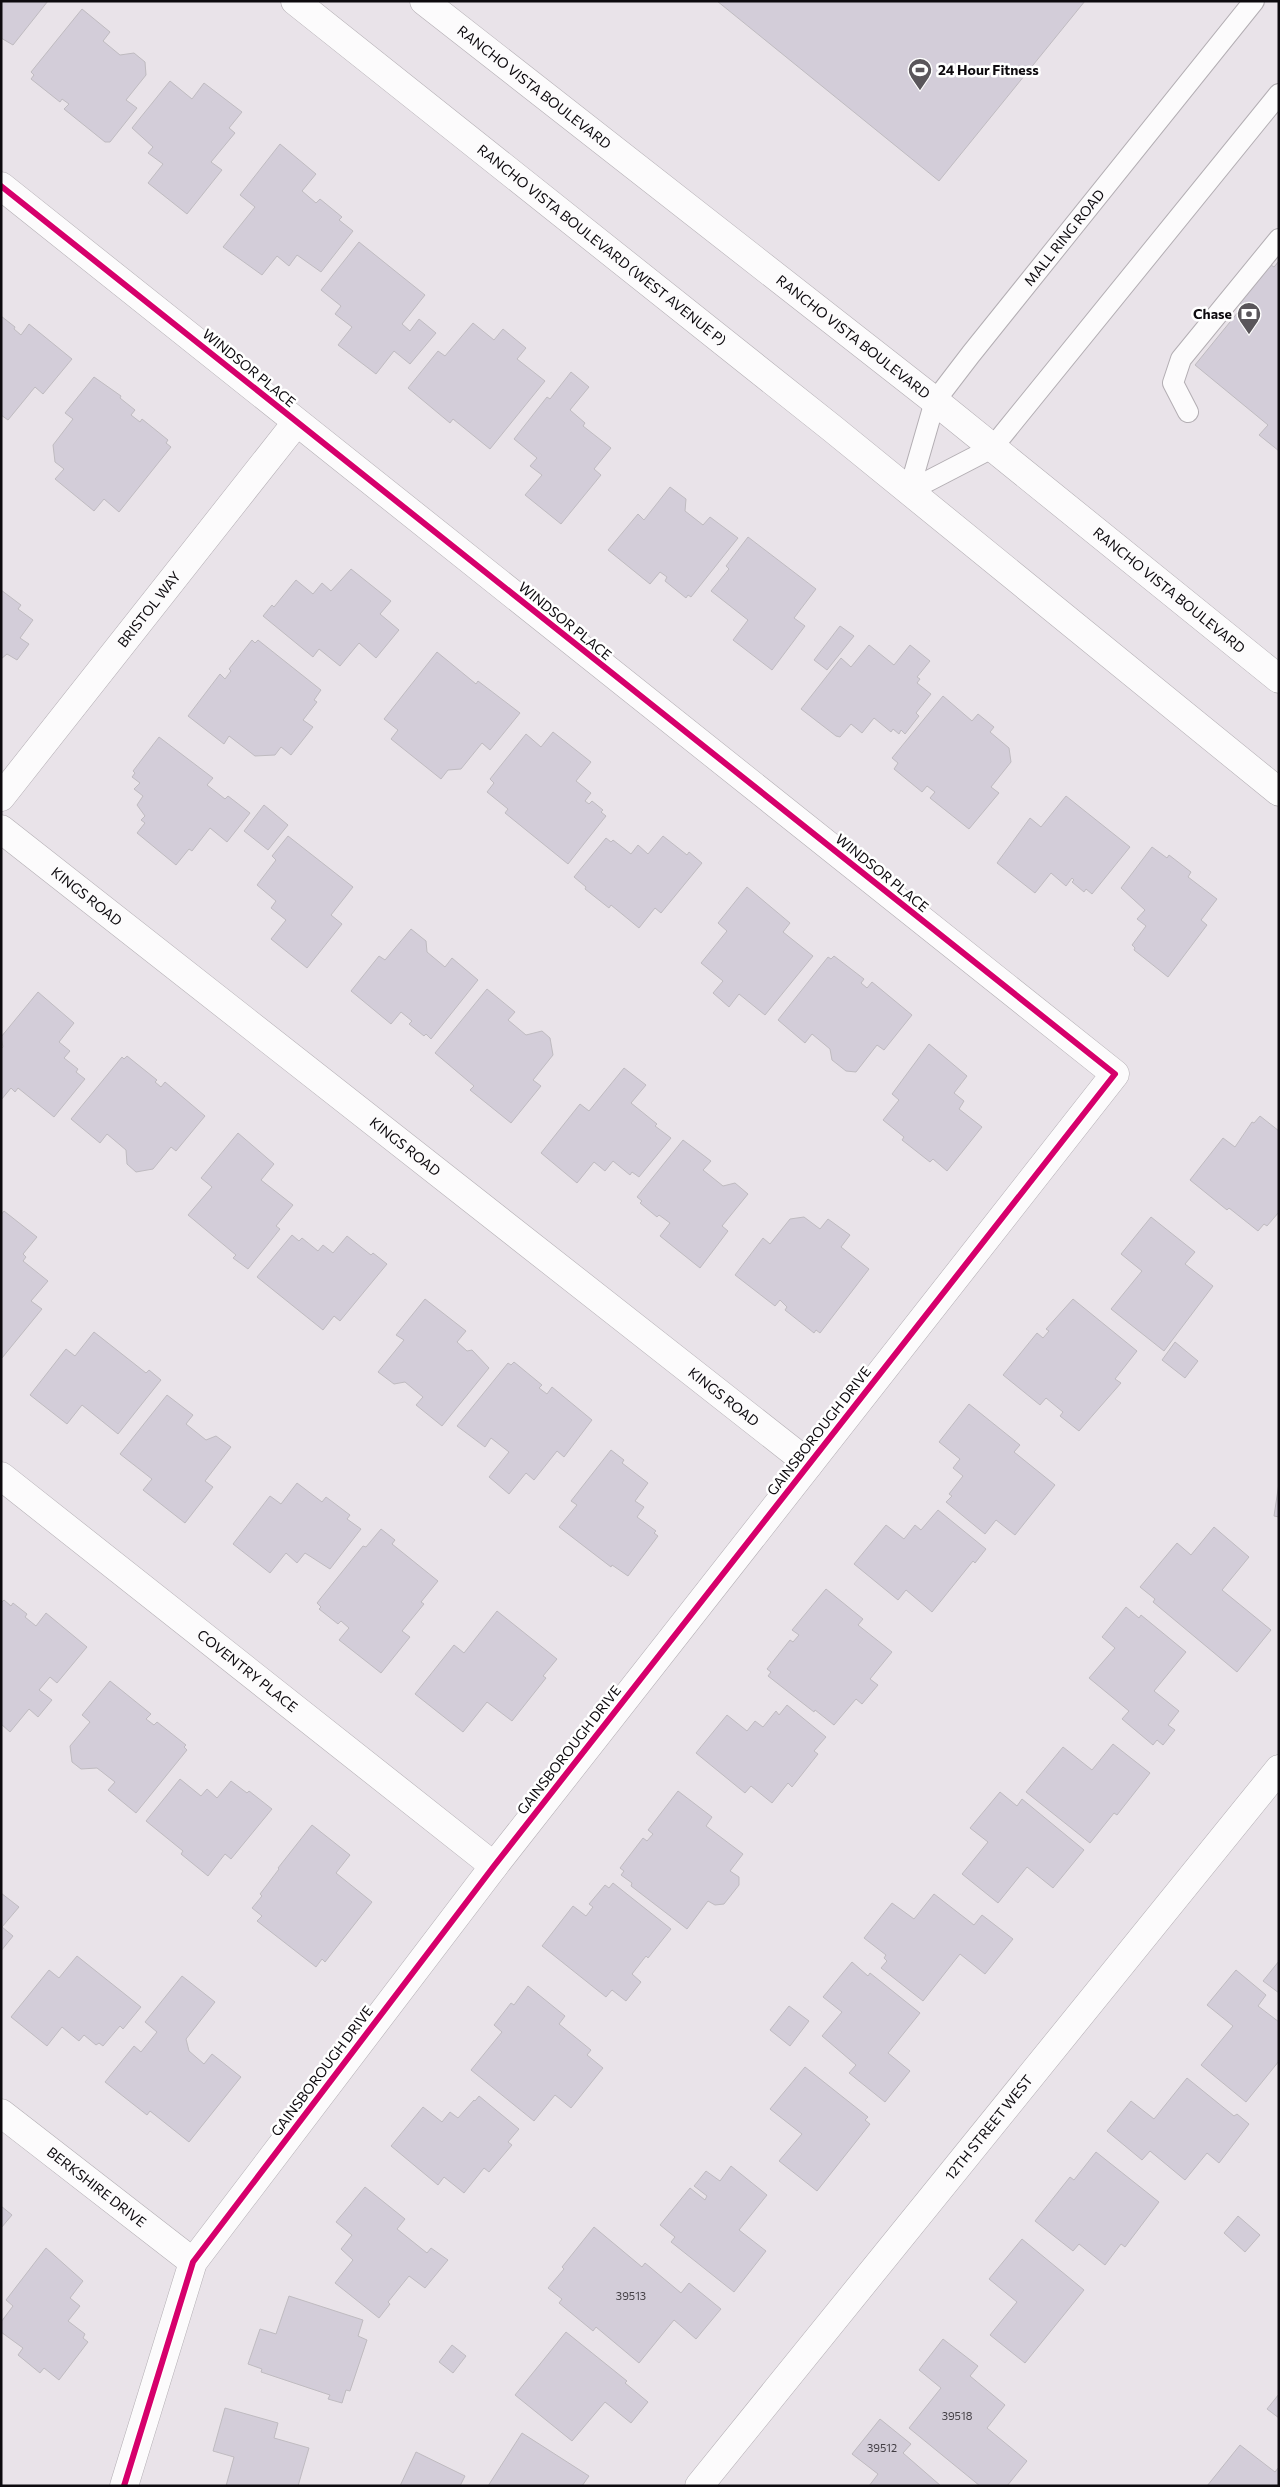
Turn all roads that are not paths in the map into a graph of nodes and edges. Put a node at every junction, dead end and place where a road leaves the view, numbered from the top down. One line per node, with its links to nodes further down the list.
1 (295, 1): 11 (street, RANCHO VISTA BOULEVARD (WEST AVENUE P))
2 (424, 1): 7 (street, RANCHO VISTA BOULEVARD)
3 (1254, 1): 7 (lane, MALL RING ROAD)
4 (1279, 94): 10 (lane)
5 (1, 186): 9 (street, WINDSOR PLACE)
6 (1279, 239): 8 (lane)
7 (935, 402): 10 (street, RANCHO VISTA BOULEVARD); 11 (lane, MALL RING ROAD)
8 (1188, 412)
9 (296, 423): 14 (street, BRISTOL WAY); 16 (street, WINDSOR PLACE)
10 (992, 448): 11 (lane); 12 (street, RANCHO VISTA BOULEVARD)
11 (909, 491): 13 (street)
12 (1279, 679)
13 (1279, 792)
14 (1, 797)
15 (1, 829): 17 (street, KINGS ROAD)
16 (1115, 1074): 17 (street, GAINSBOROUGH DRIVE)
17 (809, 1464): 20 (street, GAINSBOROUGH DRIVE)
18 (1, 1476): 20 (street, COVENTRY PLACE)
19 (1279, 1769): 24 (street, 12TH STREET WEST)
20 (494, 1866): 22 (street, GAINSBOROUGH DRIVE)
21 (1, 2113): 22 (street, BERKSHIRE DRIVE)
22 (193, 2262): 23 (street, GAINSBOROUGH DRIVE)
23 (124, 2486)
24 (699, 2486)

